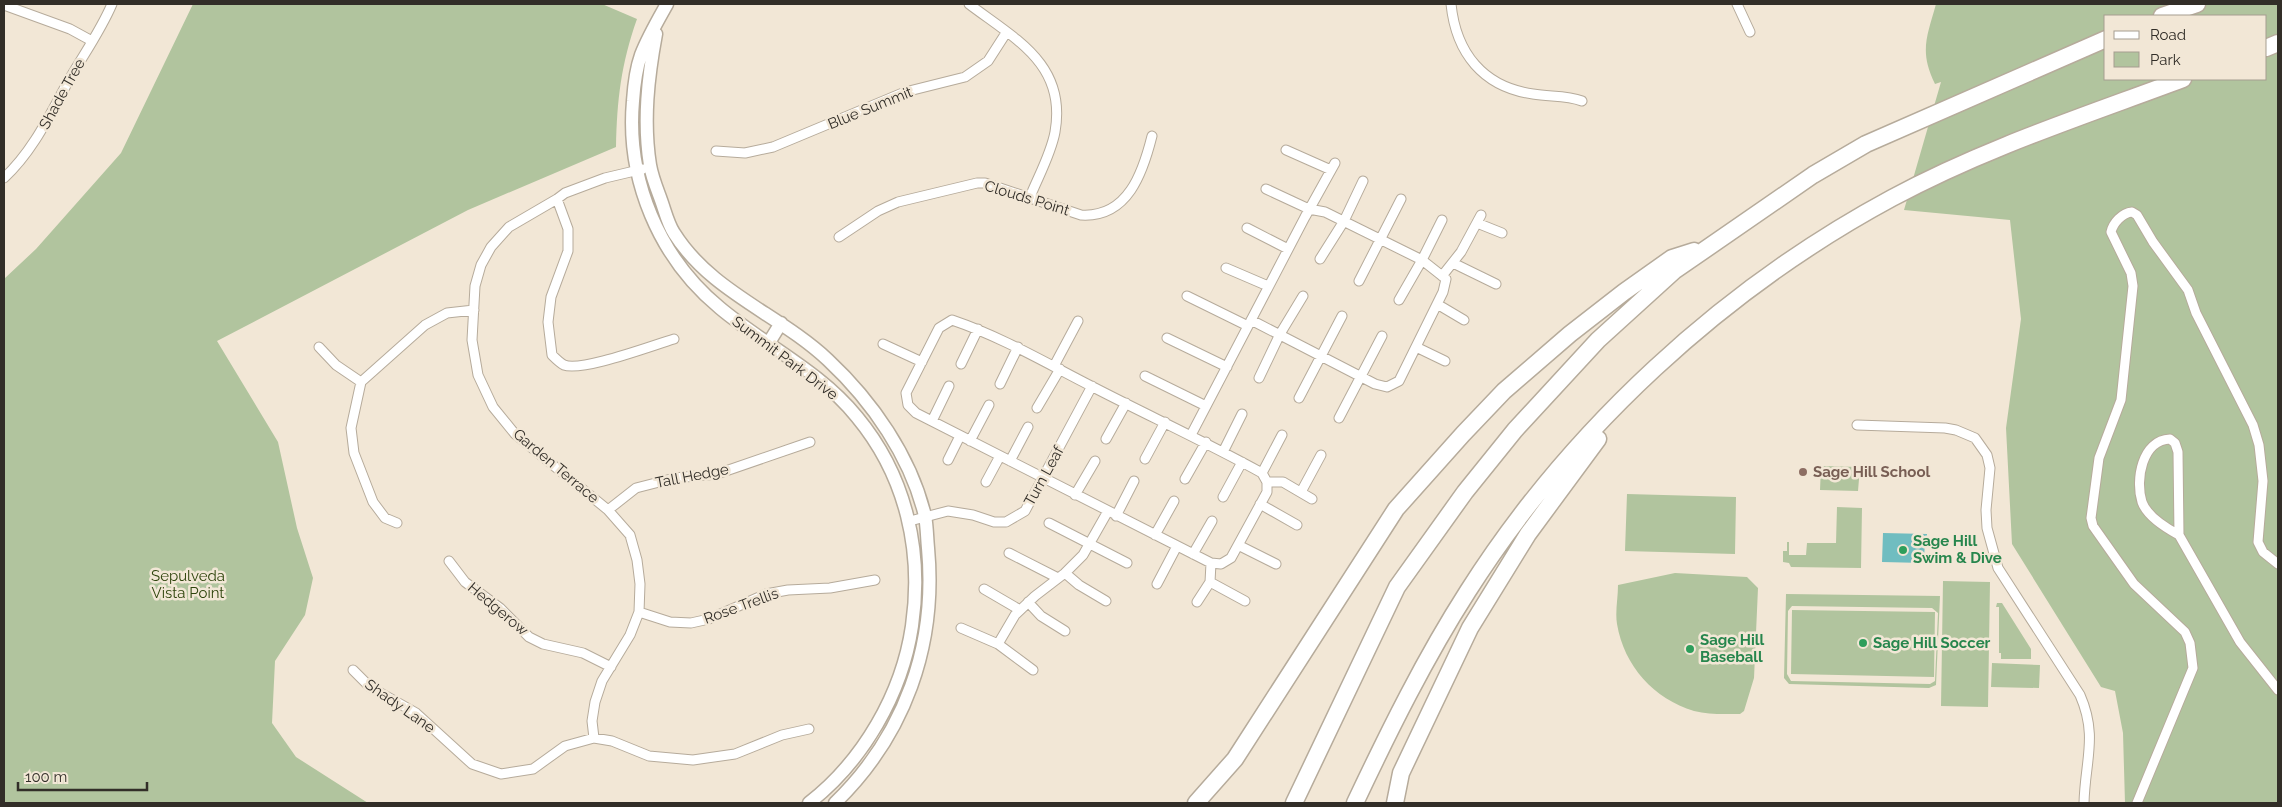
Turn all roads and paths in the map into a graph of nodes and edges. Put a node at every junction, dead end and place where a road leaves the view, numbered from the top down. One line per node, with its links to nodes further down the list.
1 (112, 4): 13 (street, Shade Tree)
2 (667, 4): 9 (street, Summit Park Drive)
3 (970, 4): 11 (street)
4 (1451, 4): 15 (street)
5 (1737, 4): 10 (street)
6 (2198, 4): 8 (highway)
7 (4, 6): 13 (street)
8 (2165, 15)
9 (660, 17): 19 (street, Summit Park Drive); 20 (street, Summit Park Drive)
10 (1750, 32)
11 (1006, 33): 18 (street, Blue Summit); 24 (street)
12 (2104, 40): 34 (highway)
13 (92, 41): 21 (street, Shade Tree)
14 (2180, 80): 83 (highway)
15 (1582, 101)
16 (1152, 136): 24 (street, Clouds Point)
17 (1286, 150): 27 (street)
18 (716, 151)
19 (650, 167): 20 (street, Garden Terrace); 52 (street, Summit Park Drive)
20 (637, 170): 26 (street, Garden Terrace); 59 (street, Summit Park Drive)
21 (4, 178)
22 (1362, 181): 29 (street)
23 (1266, 189): 27 (street)
24 (1030, 197): 32 (street, Clouds Point)
25 (1401, 199): 33 (street)
26 (557, 200): 48 (street, Garden Terrace); 58 (street)
27 (1309, 209): 29 (street); 35 (street)
28 (1442, 220): 37 (street)
29 (1344, 221): 33 (street); 36 (street)
30 (1247, 228): 35 (street)
31 (1502, 234): 38 (street)
32 (838, 237)
33 (1381, 240): 37 (street); 41 (street)
34 (1713, 244): 160 (highway); 161 (highway)
35 (1288, 248): 43 (street)
36 (1320, 259)
37 (1422, 260): 40 (street); 46 (street)
38 (1453, 263): 40 (street); 42 (street)
39 (1226, 268): 43 (street)
40 (1444, 277): 47 (street)
41 (1359, 281)
42 (1496, 284)
43 (1268, 286): 53 (street)
44 (1187, 296): 53 (street)
45 (1302, 296): 55 (street)
46 (1399, 300)
47 (1437, 304): 50 (street); 63 (street)
48 (474, 310): 75 (street); 118 (street, Garden Terrace)
49 (1342, 316): 65 (street)
50 (1464, 320)
51 (1078, 321): 70 (street)
52 (781, 323): 59 (street); 64 (street, Summit Park Drive)
53 (1249, 323): 55 (street); 69 (street)
54 (978, 329): 62 (street); 67 (street); 68 (street)
55 (1280, 334): 65 (street); 74 (street)
56 (1382, 336): 73 (street)
57 (1167, 338): 69 (street)
58 (674, 339)
59 (768, 344): 71 (street, Summit Park Drive)
60 (883, 344): 67 (street)
61 (319, 347): 75 (street)
62 (1018, 347): 70 (street); 76 (street)
63 (1416, 347): 66 (street); 73 (street)
64 (822, 355): 71 (street); 120 (street, Summit Park Drive)
65 (1321, 356): 73 (street); 79 (street)
66 (1445, 361)
67 (922, 362): 87 (street)
68 (961, 364)
69 (1227, 367): 82 (street)
70 (1057, 368): 78 (street); 84 (street)
71 (810, 374): 121 (street, Summit Park Drive)
72 (1145, 376): 82 (street)
73 (1360, 376): 86 (street)
74 (1260, 378)
75 (361, 382): 123 (street)
76 (1000, 384)
77 (949, 386): 87 (street)
78 (1092, 386): 80 (street); 107 (street, Turn Leaf)
79 (1299, 398)
80 (1126, 403): 88 (street); 94 (street)
81 (989, 405): 95 (street)
82 (1206, 406): 91 (street)
83 (1617, 406): 162 (highway); 163 (highway)
84 (1037, 408)
85 (1242, 414): 98 (street)
86 (1339, 418)
87 (932, 421): 93 (street)
88 (1164, 422): 91 (street); 101 (street)
89 (1857, 425): 164 (street)
90 (1028, 427): 104 (street)
91 (1191, 434): 97 (street)
92 (1282, 435): 106 (street)
93 (960, 436): 95 (street); 102 (street)
94 (1106, 439)
95 (970, 441): 100 (street)
96 (810, 442): 118 (street, Tall Hedge)
97 (1206, 442): 98 (street); 108 (street)
98 (1223, 452): 105 (street)
99 (1321, 455): 112 (street)
100 (1000, 456): 104 (street); 110 (street)
101 (1145, 459)
102 (948, 460)
103 (1095, 461): 113 (street)
104 (1010, 462): 107 (street)
105 (1242, 462): 106 (street); 114 (street)
106 (1262, 473): 111 (street)
107 (1043, 479): 113 (street); 120 (street, Turn Leaf)
108 (1185, 479)
109 (1134, 481): 119 (street)
110 (986, 482)
111 (1267, 482): 112 (street); 117 (street)
112 (1301, 492): 115 (street)
113 (1075, 495): 119 (street)
114 (1224, 497)
115 (1312, 499)
116 (1174, 501): 126 (street)
117 (1260, 504): 125 (street); 129 (street)
118 (608, 510): 148 (street, Garden Terrace)
119 (1112, 514): 126 (street); 128 (street)
120 (925, 517): 121 (street, Turn Leaf); 159 (street, Summit Park Drive)
121 (910, 521): 158 (street, Summit Park Drive)
122 (1212, 521): 132 (street)
123 (397, 523)
124 (1049, 523): 128 (street)
125 (1297, 525)
126 (1155, 535): 130 (street)
127 (2179, 535): 127 (street); 155 (street)
128 (1090, 544): 134 (street); 138 (street)
129 (1238, 545): 135 (street); 136 (street)
130 (1177, 546): 132 (street); 141 (street)
131 (1009, 553): 138 (street)
132 (1193, 554): 135 (street)
133 (449, 560): 152 (street, Hedgerow)
134 (1127, 563)
135 (1211, 564): 140 (street)
136 (1276, 564)
137 (2278, 564): 165 (street)
138 (1062, 575): 144 (street); 145 (street)
139 (875, 580): 148 (street, Rose Trellis)
140 (1210, 582): 143 (street); 146 (street)
141 (1157, 584)
142 (984, 589): 147 (street)
143 (1245, 601)
144 (1028, 602): 147 (street); 150 (street)
145 (1106, 602)
146 (1197, 602)
147 (1020, 610): 151 (street)
148 (638, 612): 152 (street, Garden Terrace)
149 (961, 628): 151 (street)
150 (1065, 630)
151 (998, 644): 154 (street)
152 (611, 667): 157 (street, Garden Terrace)
153 (353, 670): 157 (street, Shady Lane)
154 (1033, 670)
155 (2278, 690)
156 (809, 729): 157 (street, Shady Lane)
157 (594, 738)
158 (809, 803)
159 (835, 803)
160 (1196, 803)
161 (1294, 803)
162 (1355, 803)
163 (1395, 803)
164 (2084, 803)
165 (2137, 803)

